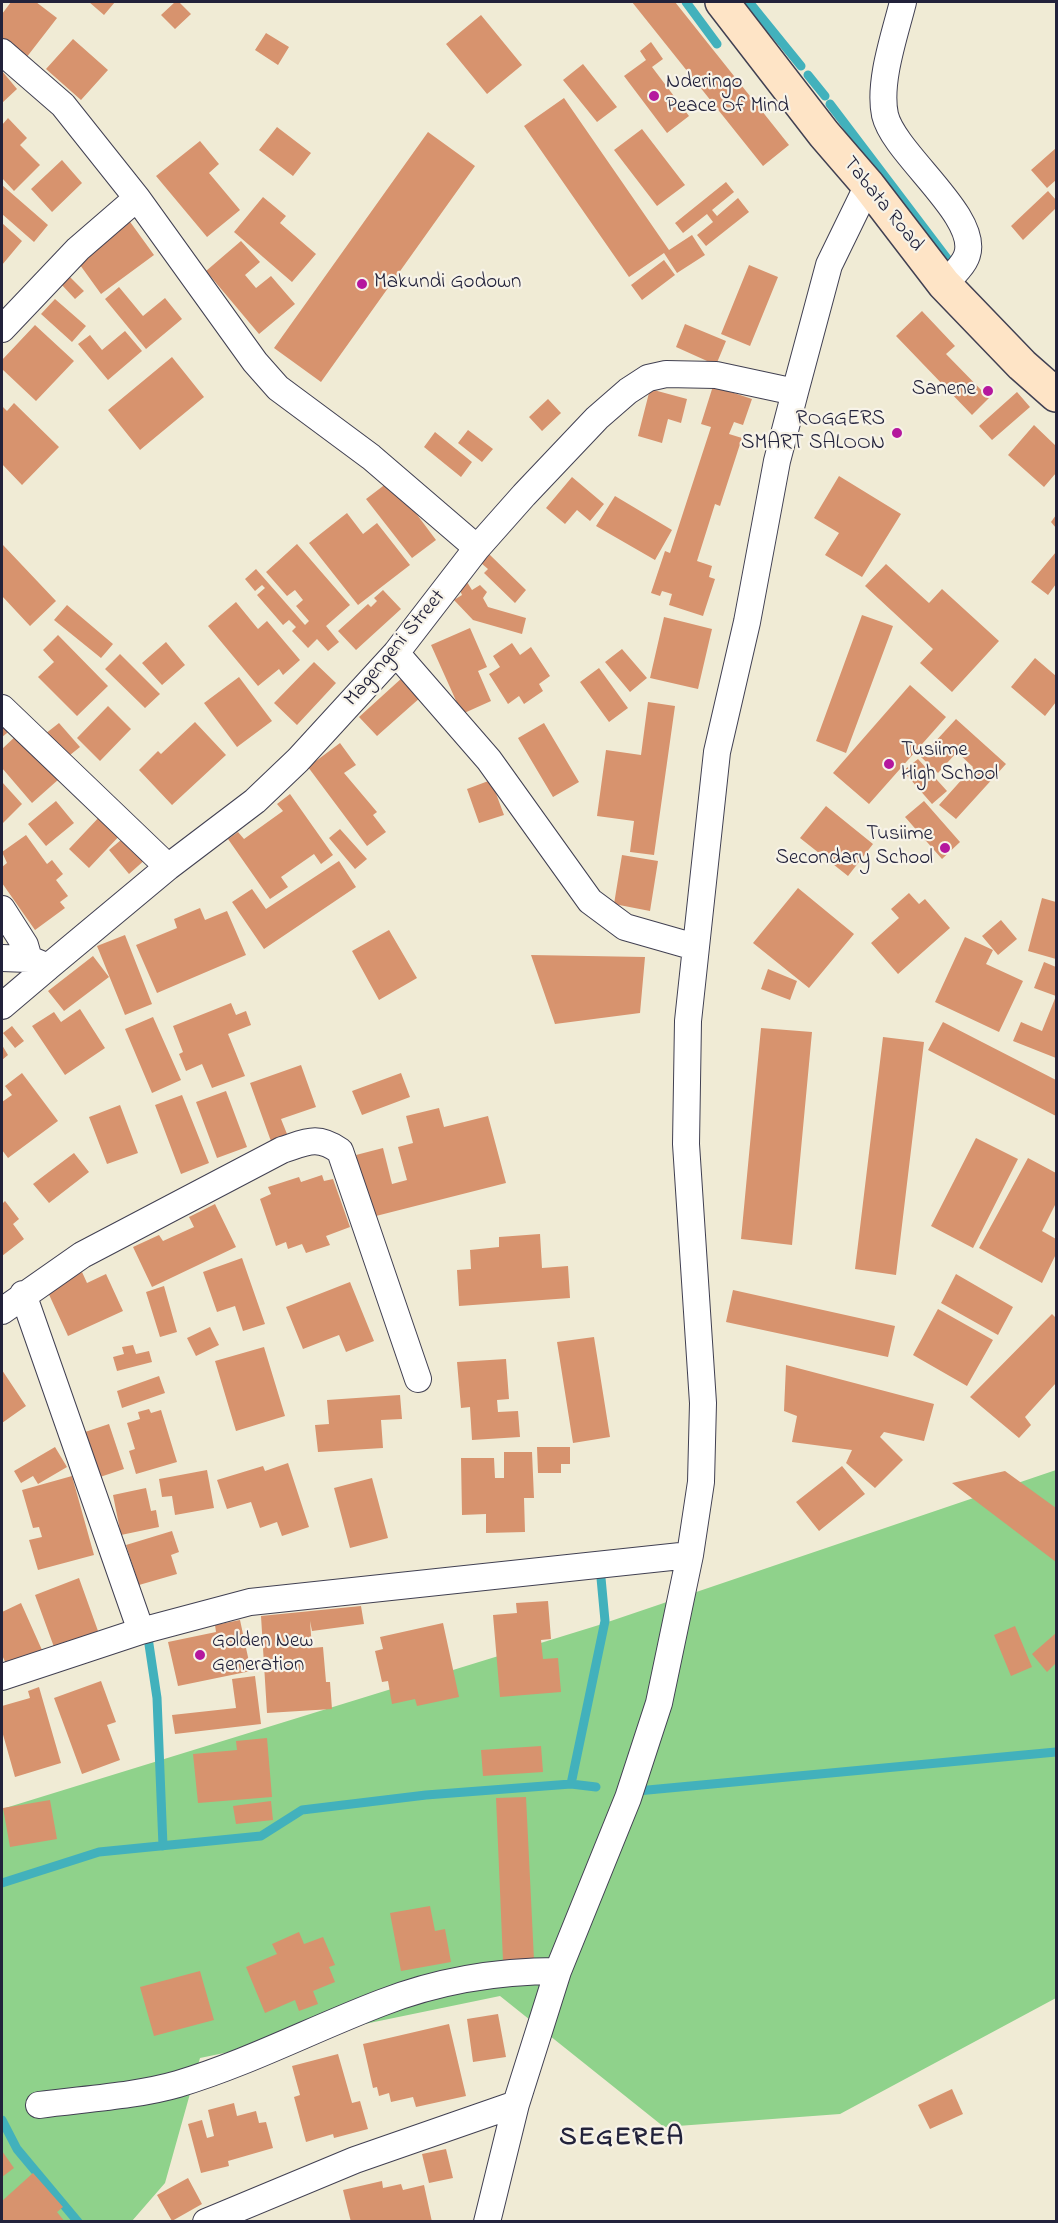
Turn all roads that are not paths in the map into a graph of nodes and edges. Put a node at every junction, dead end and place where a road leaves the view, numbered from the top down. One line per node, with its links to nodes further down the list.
1 (722, 2): 4 (main road, Tabata Road)
2 (903, 2): 6 (street)
3 (2, 52): 5 (street)
4 (867, 185): 6 (main road, Tabata Road); 8 (street)
5 (137, 198): 7 (street); 10 (street)
6 (945, 284): 9 (main road, Tabata Road)
7 (2, 329)
8 (795, 392): 10 (street, Magengeni Street); 15 (street)
9 (1056, 395)
10 (477, 548): 11 (street, Magengeni Street)
11 (396, 652): 13 (street, Magengeni Street); 15 (street)
12 (2, 708): 13 (street)
13 (168, 867): 17 (street, Magengeni Street)
14 (2, 909): 17 (street)
15 (695, 947): 22 (street)
16 (2, 958): 17 (street)
17 (39, 963): 18 (street, Magengeni Street)
18 (2, 1006)
19 (23, 1294): 20 (street); 21 (street); 23 (street)
20 (2, 1311)
21 (418, 1379)
22 (690, 1555): 23 (street); 25 (street)
23 (141, 1631): 24 (street)
24 (2, 1677)
25 (558, 1971): 26 (street); 27 (street)
26 (516, 2104): 28 (street); 29 (street)
27 (39, 2105)
28 (206, 2222)
29 (486, 2222)

